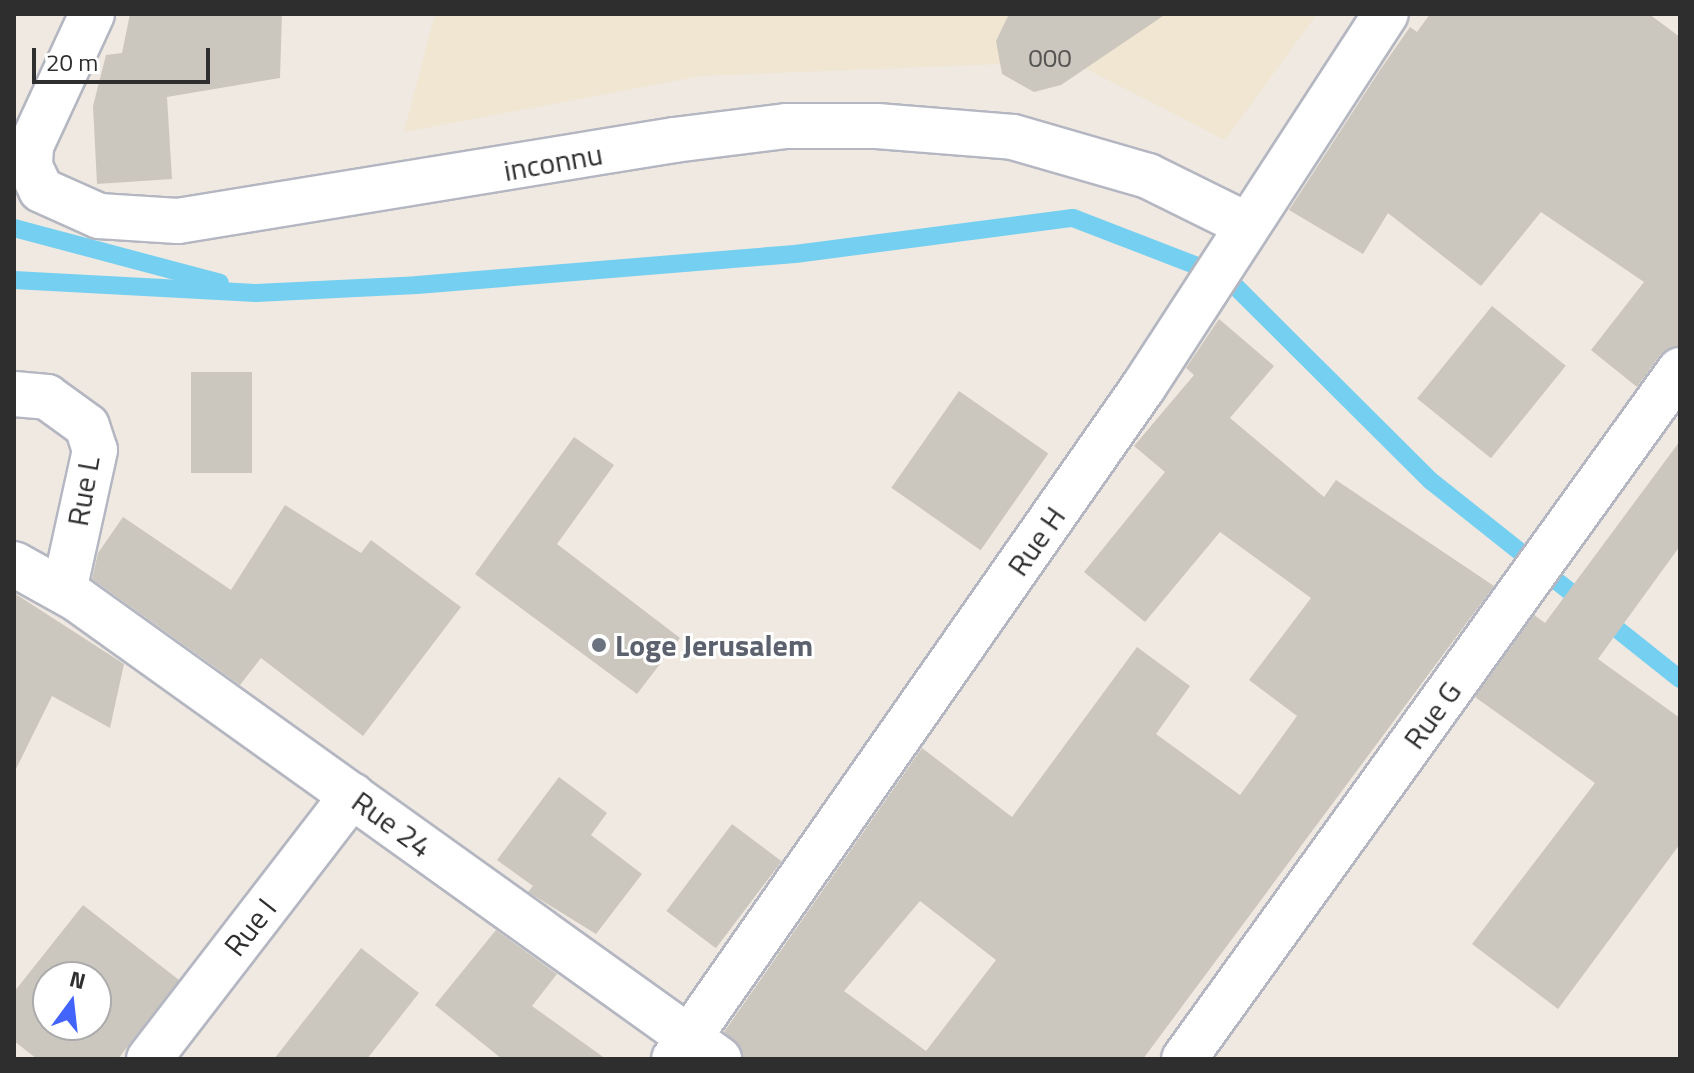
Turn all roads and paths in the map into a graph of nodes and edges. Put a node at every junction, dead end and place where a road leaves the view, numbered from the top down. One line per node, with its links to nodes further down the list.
1 (92, 14): 3 (street, inconnu)
2 (1386, 14): 3 (street, Rue H)
3 (1247, 225): 9 (street, Rue H)
4 (1680, 370): 11 (street, Rue G)
5 (14, 394): 7 (street, Rue L)
6 (14, 564): 7 (street, Rue 24)
7 (64, 591): 8 (street, Rue 24)
8 (352, 795): 9 (street, Rue 24); 10 (street, Rue I)
9 (694, 1051)
10 (149, 1059)
11 (1184, 1059)

